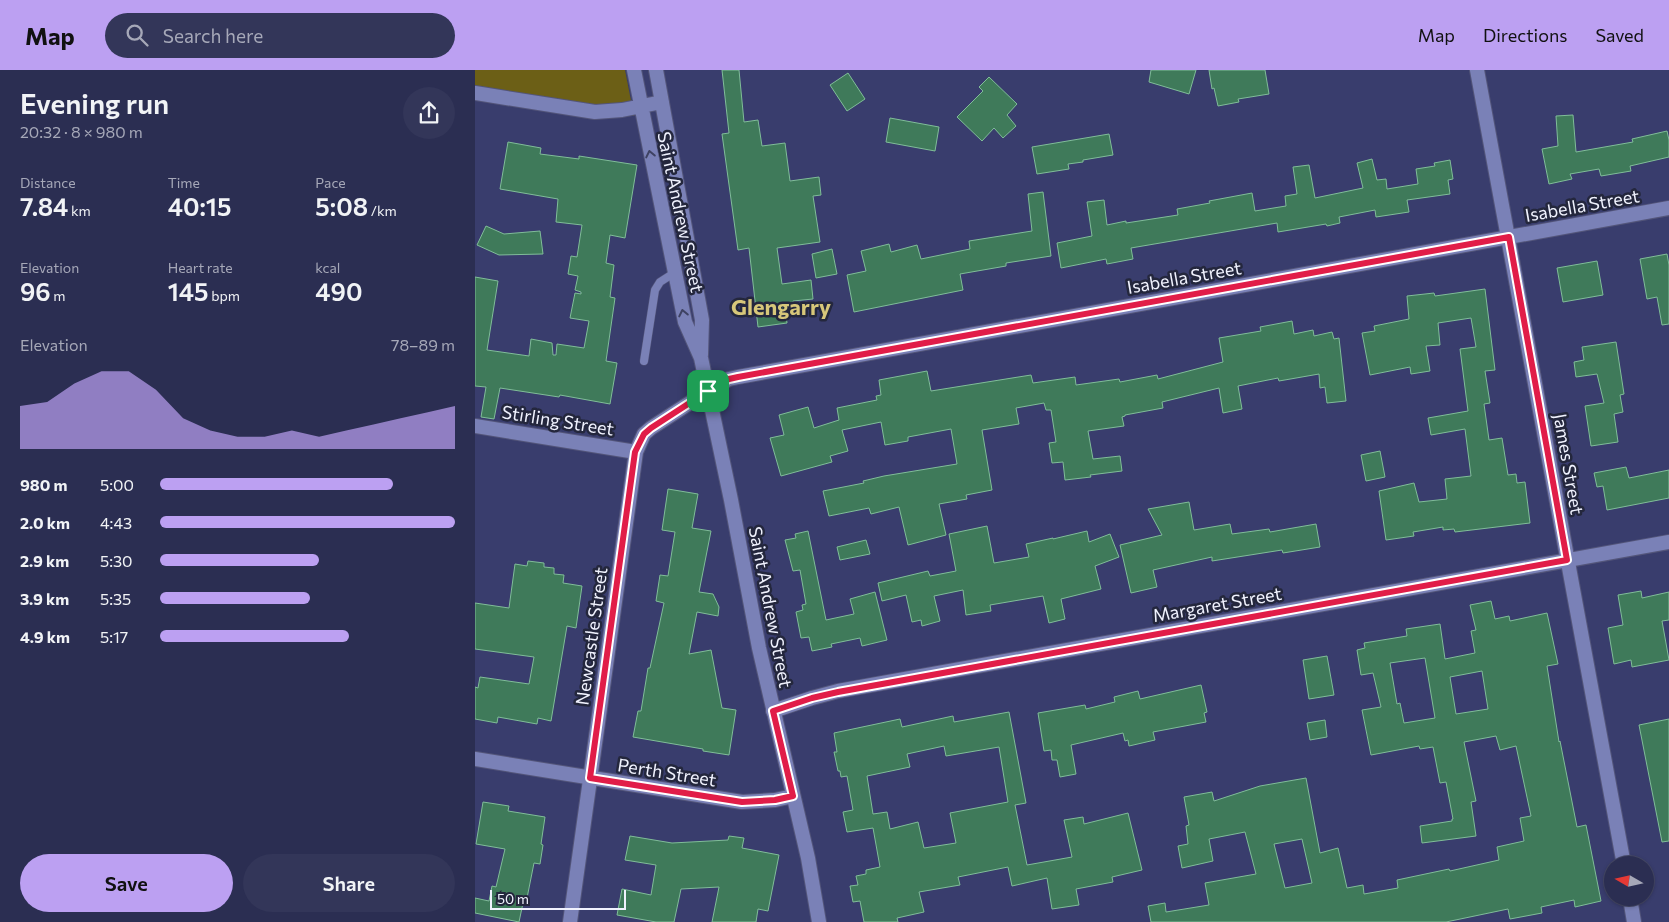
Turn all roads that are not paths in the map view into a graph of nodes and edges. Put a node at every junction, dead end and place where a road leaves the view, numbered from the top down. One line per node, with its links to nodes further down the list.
1 (634, 70): 6 (street, Saint Andrew Street)
2 (656, 70): 5 (street, Saint Andrew Street)
3 (1477, 70): 8 (street, James Street)
4 (475, 93): 6 (street)
5 (662, 102): 6 (street); 10 (street, Saint Andrew Street)
6 (640, 106): 9 (street, Saint Andrew Street, one-way to 6)
7 (1669, 208): 8 (street, Isabella Street)
8 (1509, 237): 12 (street, Isabella Street); 16 (street, James Street)
9 (675, 273): 10 (street, Saint Andrew Street, one-way to 9); 11 (lane)
10 (701, 358): 12 (street, Saint Andrew Street)
11 (644, 361)
12 (708, 391): 14 (street, Newcastle Street); 17 (street, Saint Andrew Street)
13 (475, 426): 14 (street, Stirling Street)
14 (635, 452): 19 (street, Newcastle Street)
15 (1669, 542): 16 (street, Margaret Street)
16 (1567, 560): 17 (street, Margaret Street); 21 (street, James Street)
17 (773, 711): 20 (street, Saint Andrew Street)
18 (475, 759): 19 (street, Perth Street)
19 (590, 778): 20 (street, Perth Street); 23 (street, Newcastle Street)
20 (793, 796): 24 (street, Saint Andrew Street)
21 (1622, 856)
22 (1631, 906): 25 (street)
23 (569, 922)
24 (819, 922)
25 (1634, 922)

